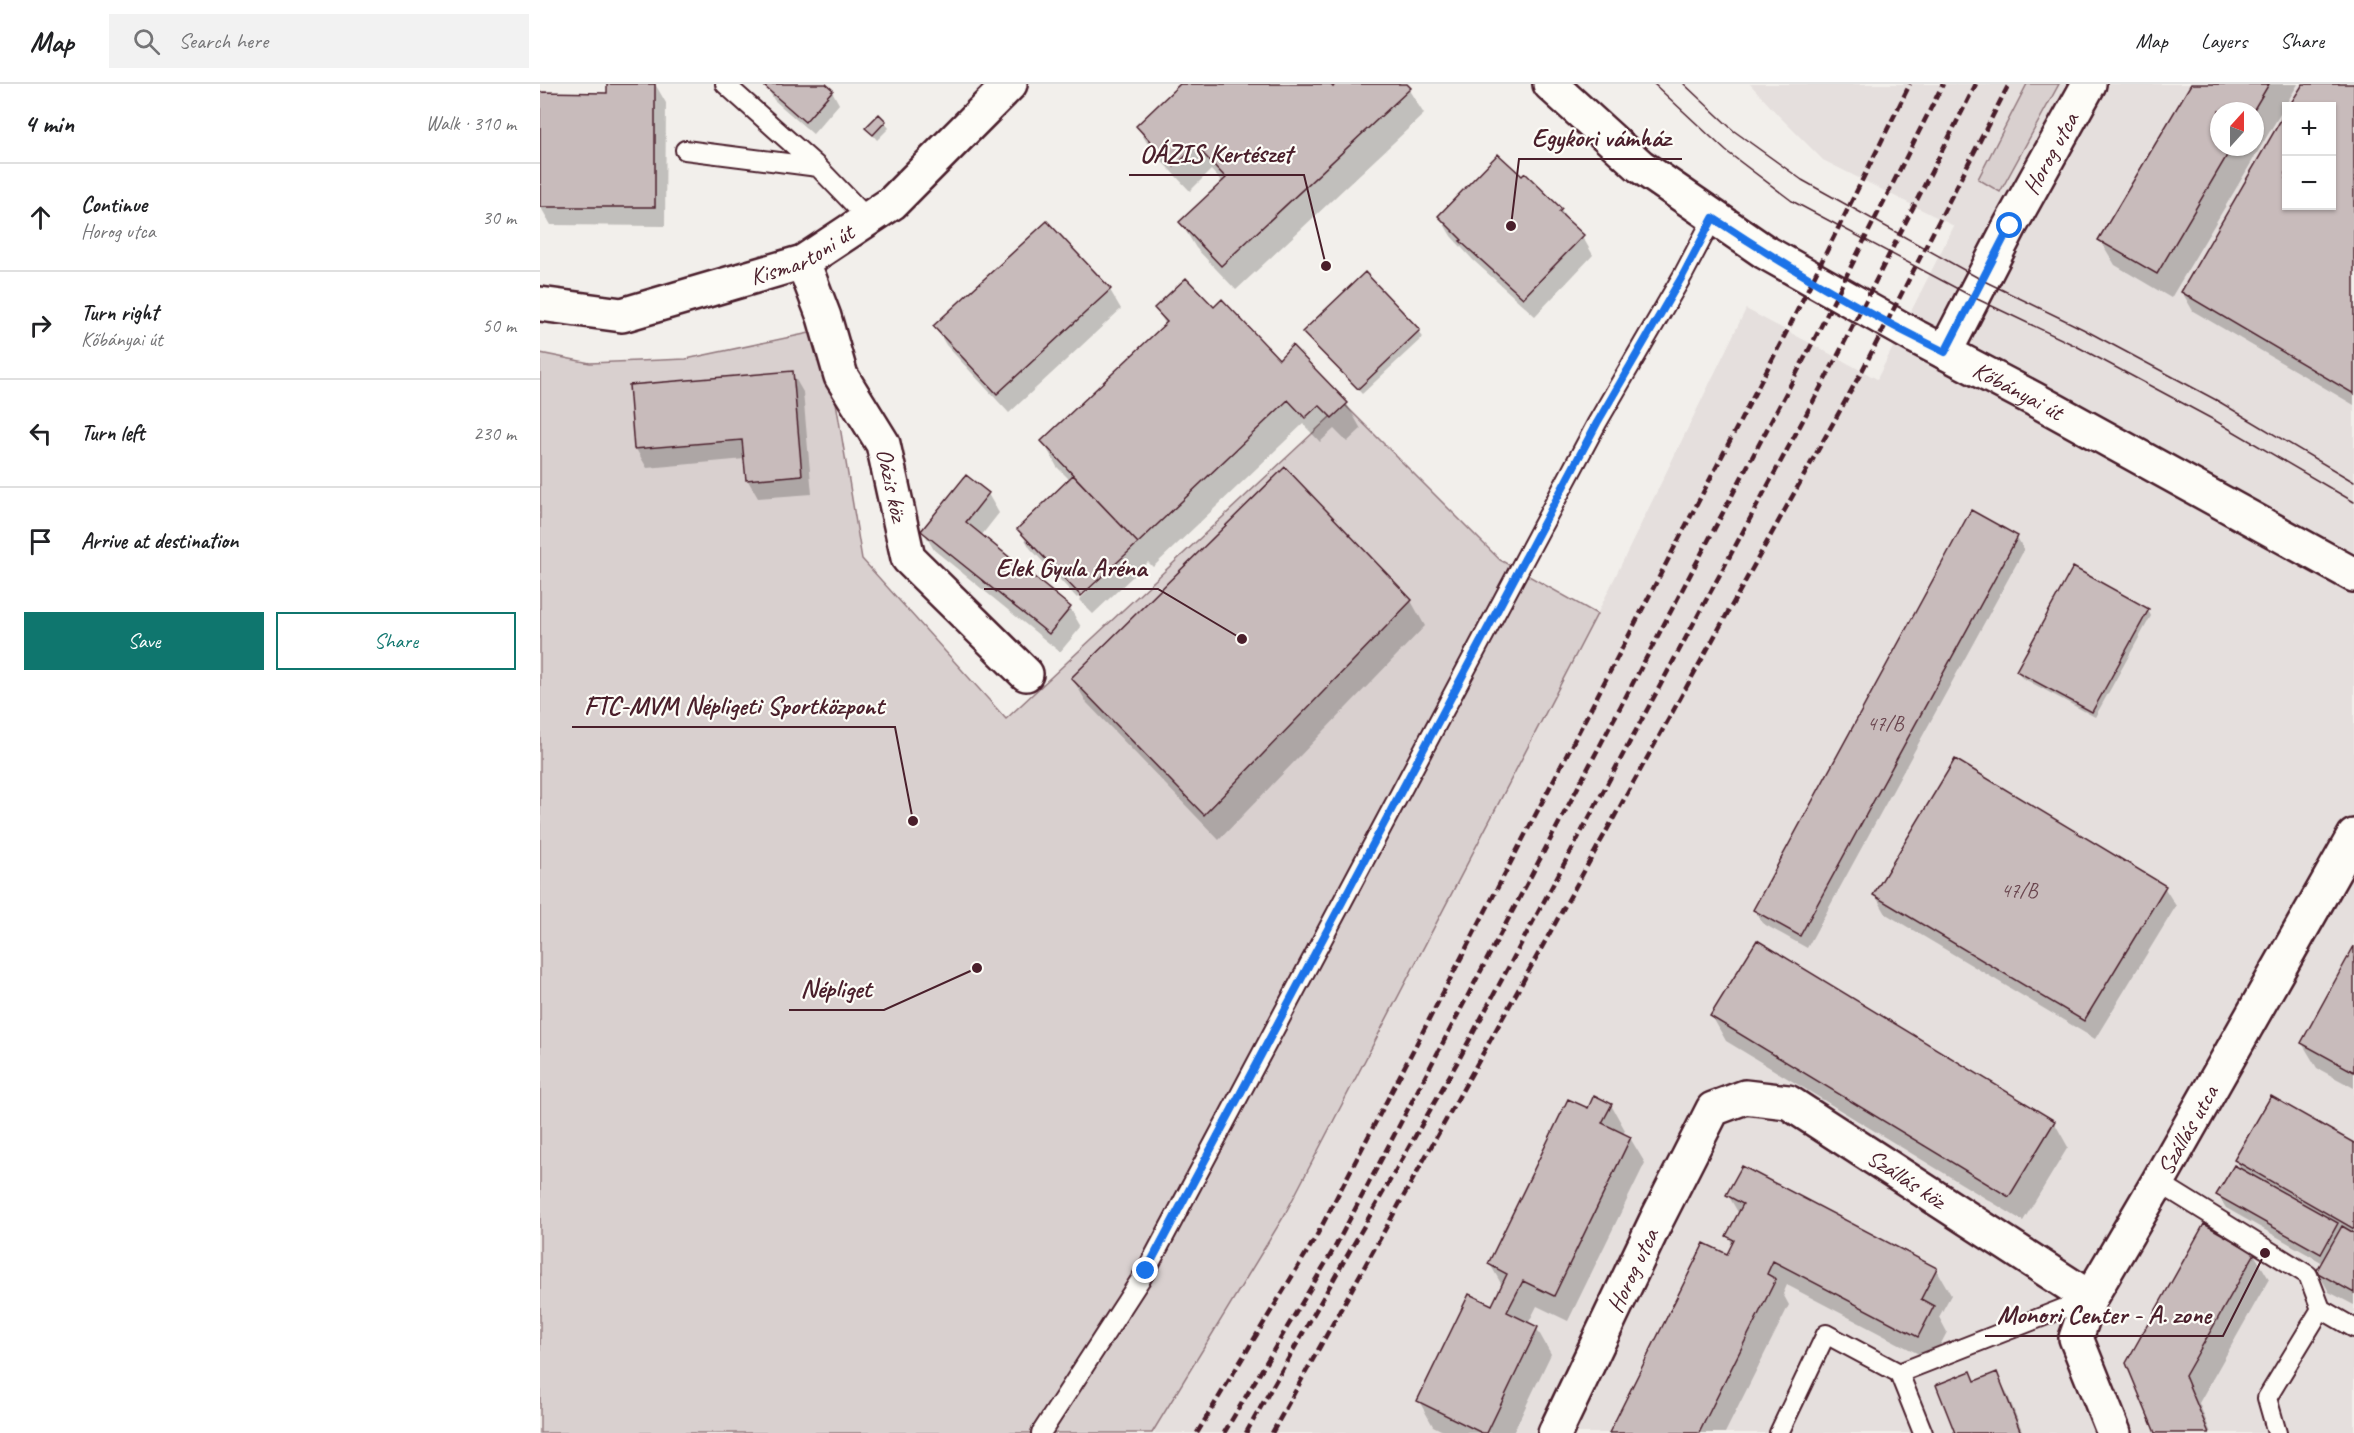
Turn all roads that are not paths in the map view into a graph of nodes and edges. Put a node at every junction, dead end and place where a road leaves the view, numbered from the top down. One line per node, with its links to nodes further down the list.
1 (725, 84): 6 (lane)
2 (1010, 84): 8 (street, Kismartoni út)
3 (1550, 84): 7 (street, Kőbányai út)
4 (2089, 84): 11 (street, Horog utca)
5 (685, 150): 6 (lane)
6 (818, 167): 8 (lane)
7 (1713, 218): 11 (street, Kőbányai út); 21 (lane)
8 (868, 219): 9 (street, Kismartoni út)
9 (803, 262): 10 (street, Kismartoni út); 13 (street, Oázis köz)
10 (540, 304)
11 (1945, 352): 12 (street, Kőbányai út)
12 (2354, 575)
13 (1026, 674)
14 (2354, 836): 16 (street, Szállás utca)
15 (1713, 1109): 17 (street, Szállás köz); 22 (street, Horog utca)
16 (2158, 1182): 17 (street, Szállás utca); 18 (lane)
17 (2090, 1298): 20 (lane); 25 (street, Szállás utca)
18 (2321, 1309): 19 (lane); 26 (lane)
19 (2354, 1328)
20 (1899, 1373): 23 (lane); 24 (lane)
21 (1041, 1433)
22 (1555, 1433)
23 (1779, 1433)
24 (1923, 1433)
25 (2114, 1433)
26 (2277, 1433)

